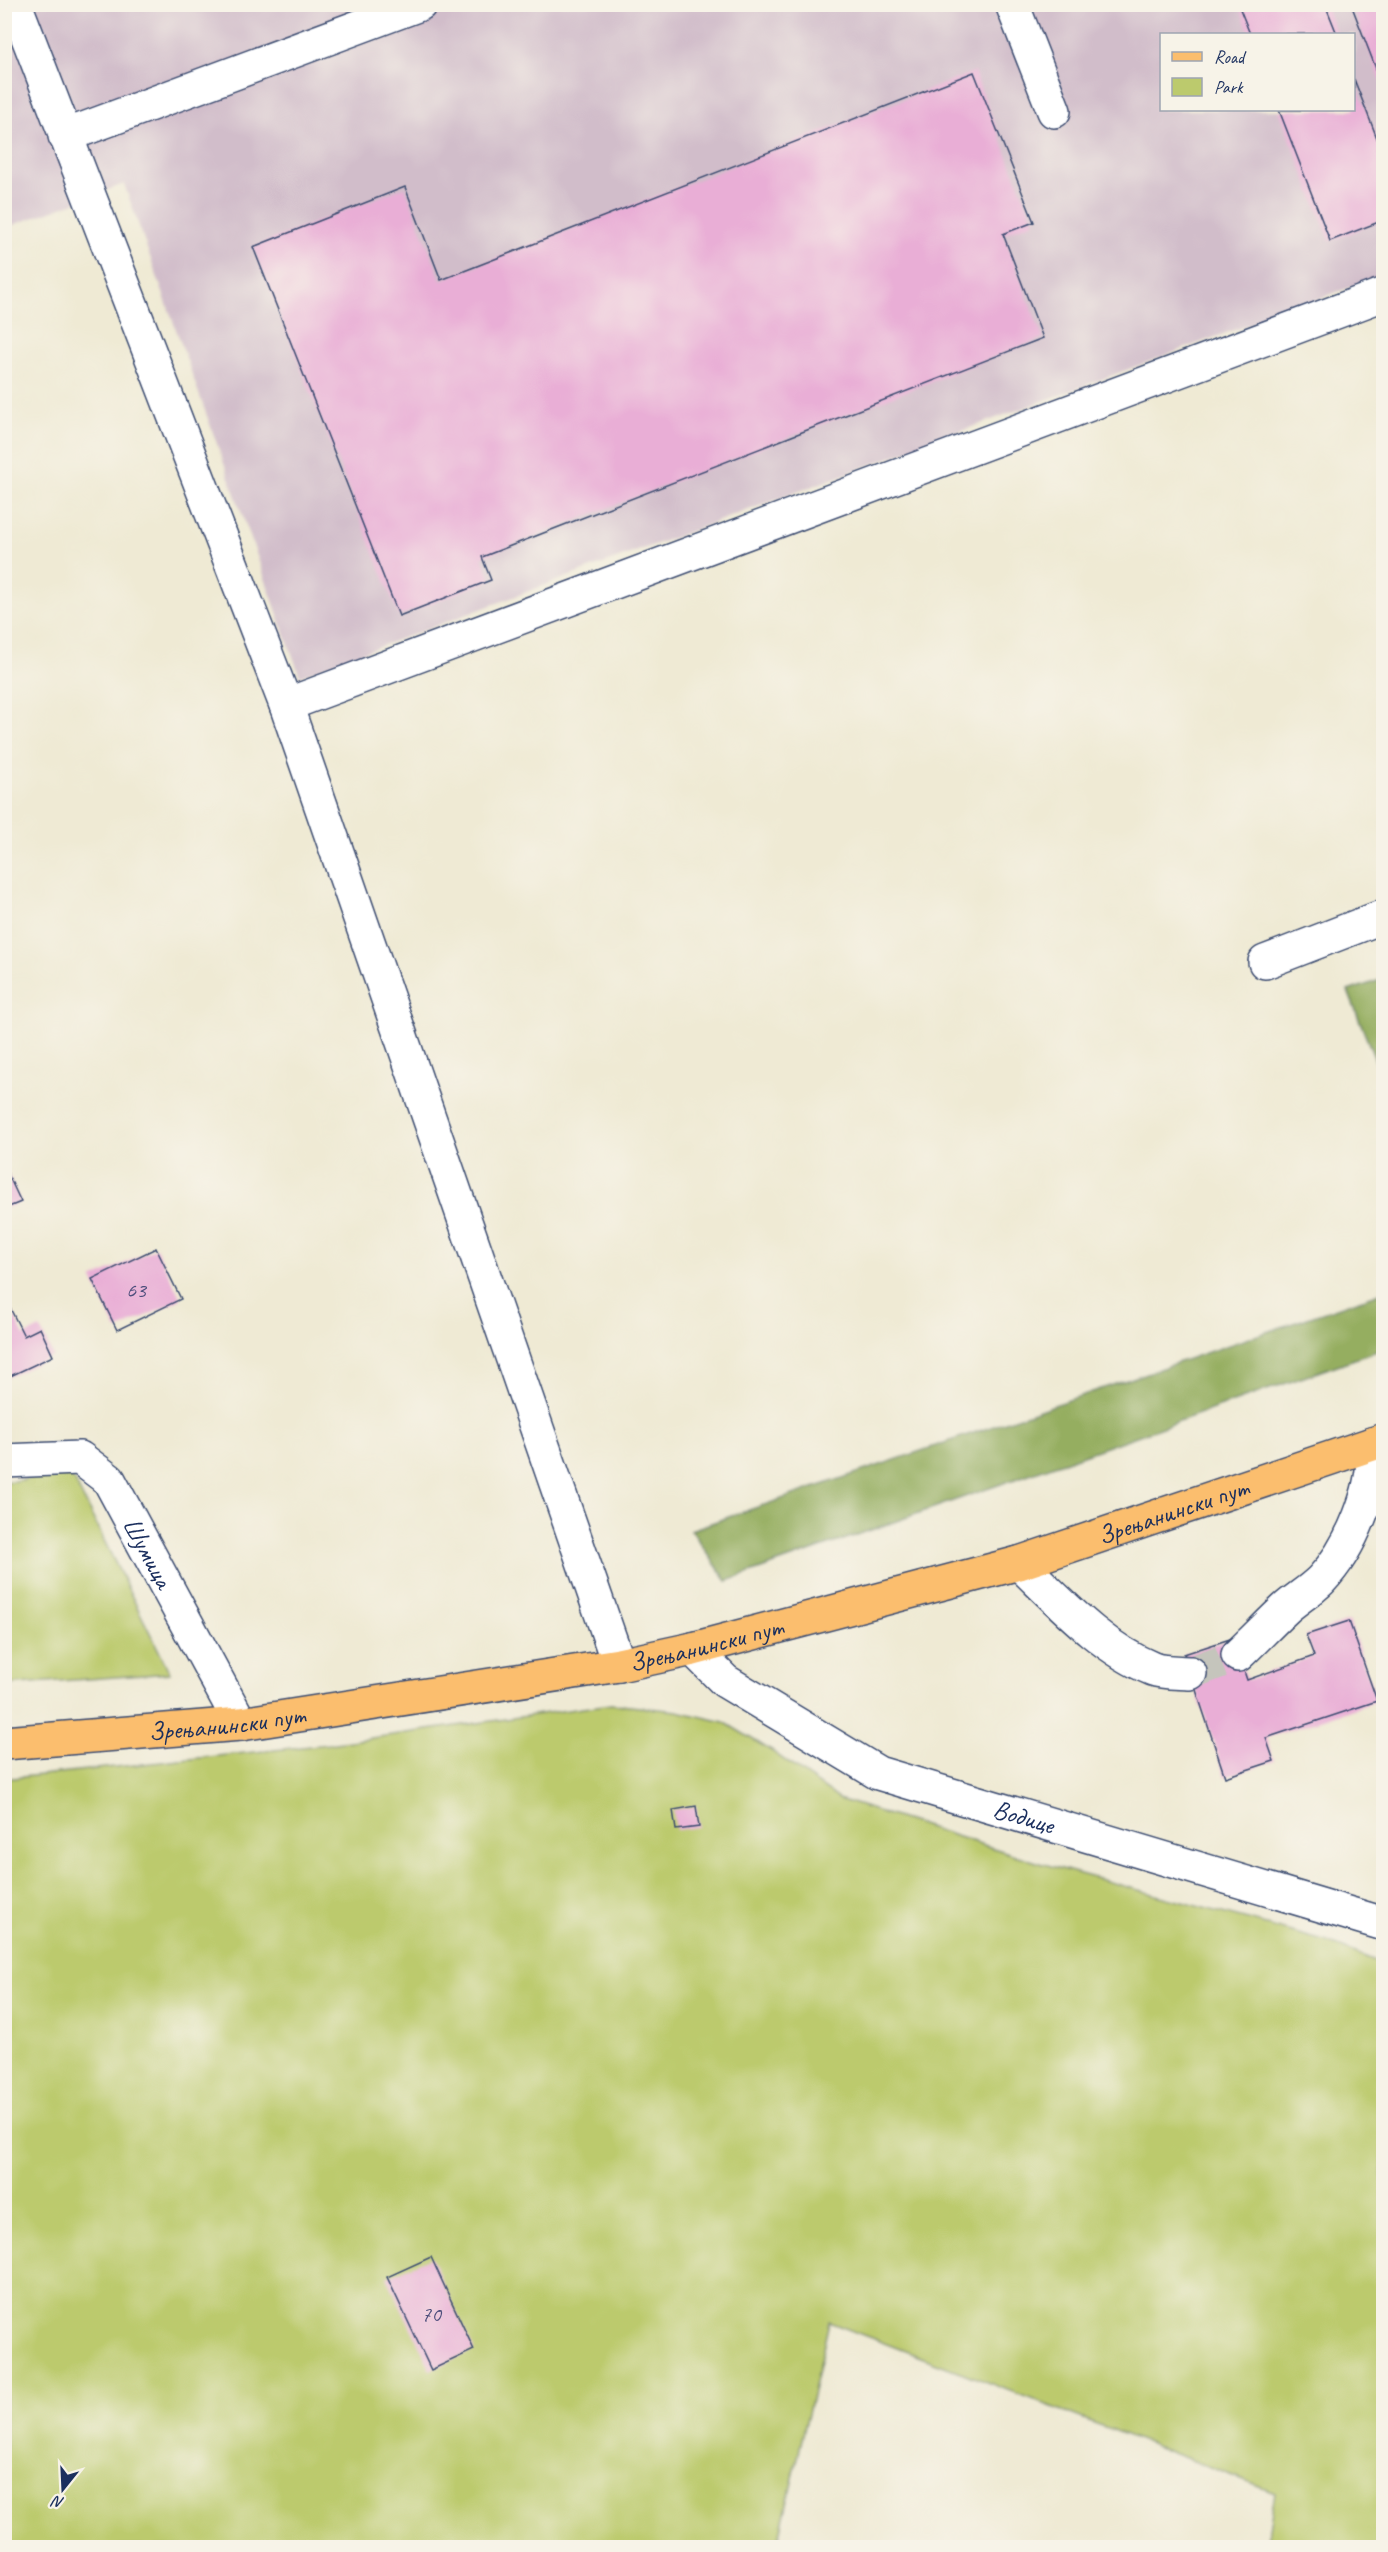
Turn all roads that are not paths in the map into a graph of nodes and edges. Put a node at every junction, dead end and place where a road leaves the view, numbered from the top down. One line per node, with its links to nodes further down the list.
1 (15, 4): 5 (street)
2 (420, 4): 5 (street)
3 (1011, 4): 4 (street)
4 (1054, 111)
5 (65, 136): 7 (street)
6 (1383, 294): 7 (street)
7 (286, 705): 15 (street)
8 (1383, 916): 9 (street)
9 (1265, 962)
10 (1378, 1442): 12 (main road, Зрењанински пут); 14 (street)
11 (4, 1461): 17 (street, Шумица)
12 (1019, 1563): 13 (main road, Зрењанински пут); 16 (street)
13 (693, 1649): 15 (main road, Зрењанински пут); 19 (street, Водице)
14 (1238, 1655)
15 (619, 1665): 17 (main road, Зрењанински пут)
16 (1190, 1673)
17 (241, 1724): 18 (main road, Зрењанински пут)
18 (4, 1743)
19 (1383, 1924)

